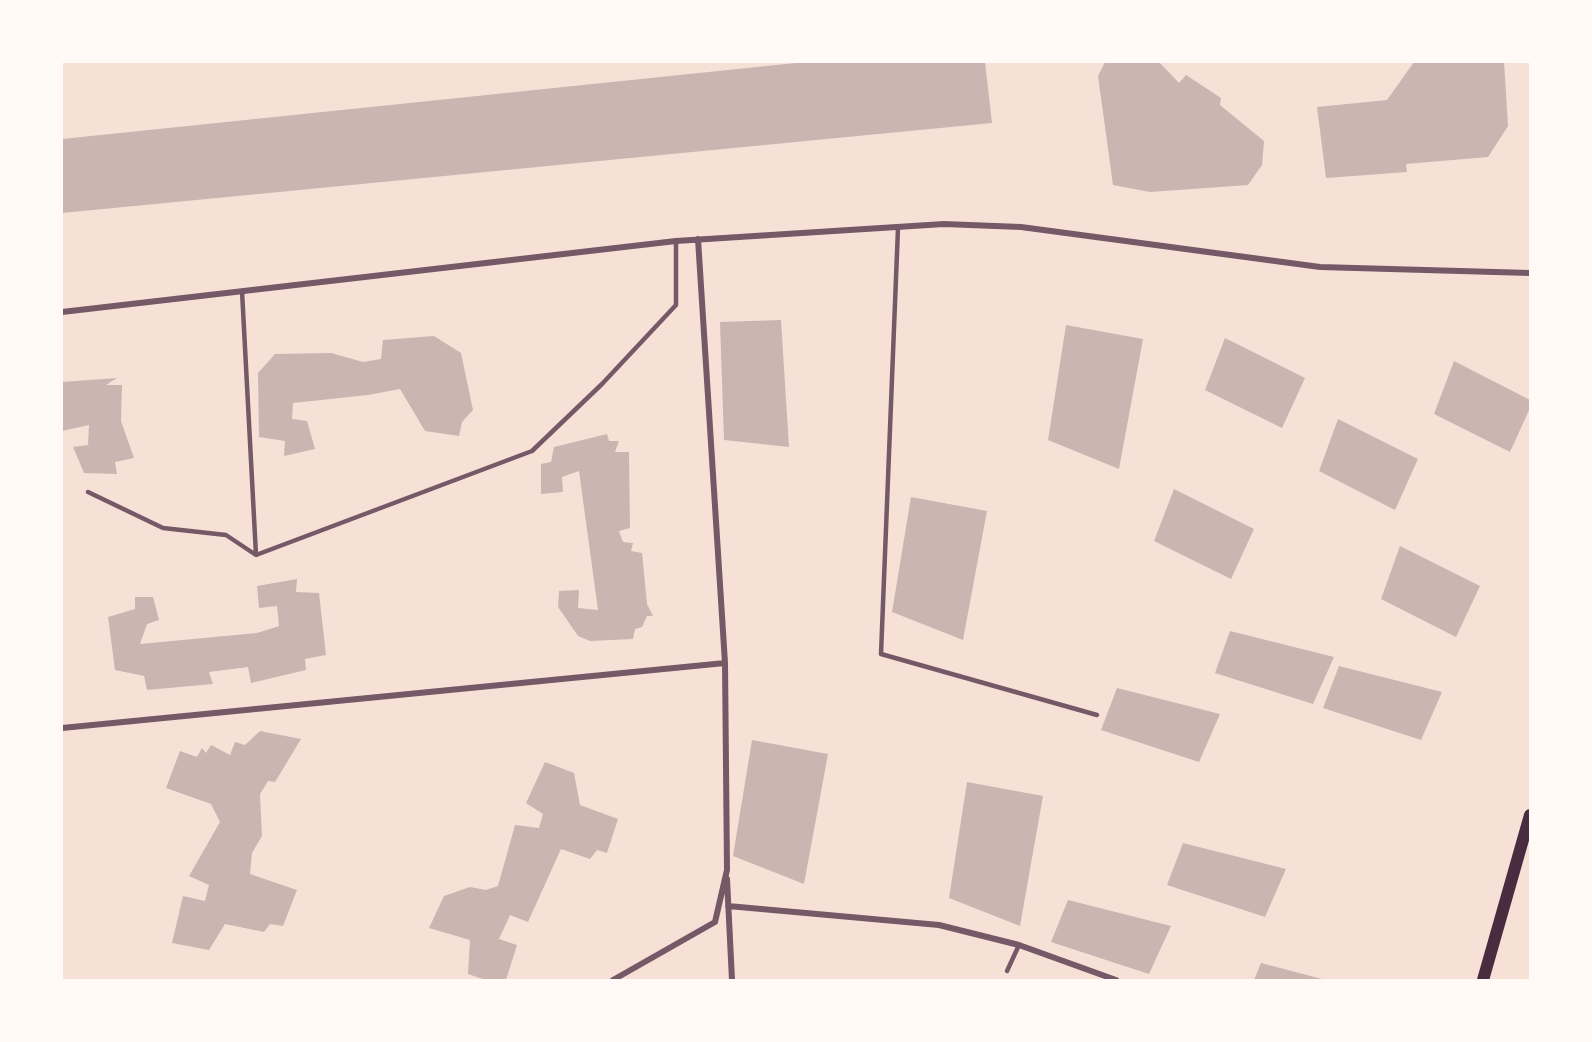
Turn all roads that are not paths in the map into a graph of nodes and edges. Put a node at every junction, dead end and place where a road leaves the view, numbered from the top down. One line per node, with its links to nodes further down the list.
1 (898, 228): 2 (street); 4 (street); 10 (lane)
2 (698, 239): 3 (street); 9 (street)
3 (676, 241): 5 (street); 8 (lane)
4 (1530, 273)
5 (242, 291): 6 (street); 8 (lane)
6 (62, 312)
7 (88, 492): 8 (lane)
8 (256, 555)
9 (725, 663): 11 (street); 13 (street)
10 (1097, 715)
11 (62, 728)
12 (1530, 815): 20 (main road)
13 (727, 870): 14 (street); 17 (street)
14 (728, 906): 15 (street); 18 (street)
15 (1019, 945): 16 (lane); 19 (street)
16 (1007, 971)
17 (613, 981)
18 (732, 981)
19 (1116, 981)
20 (1483, 981)

